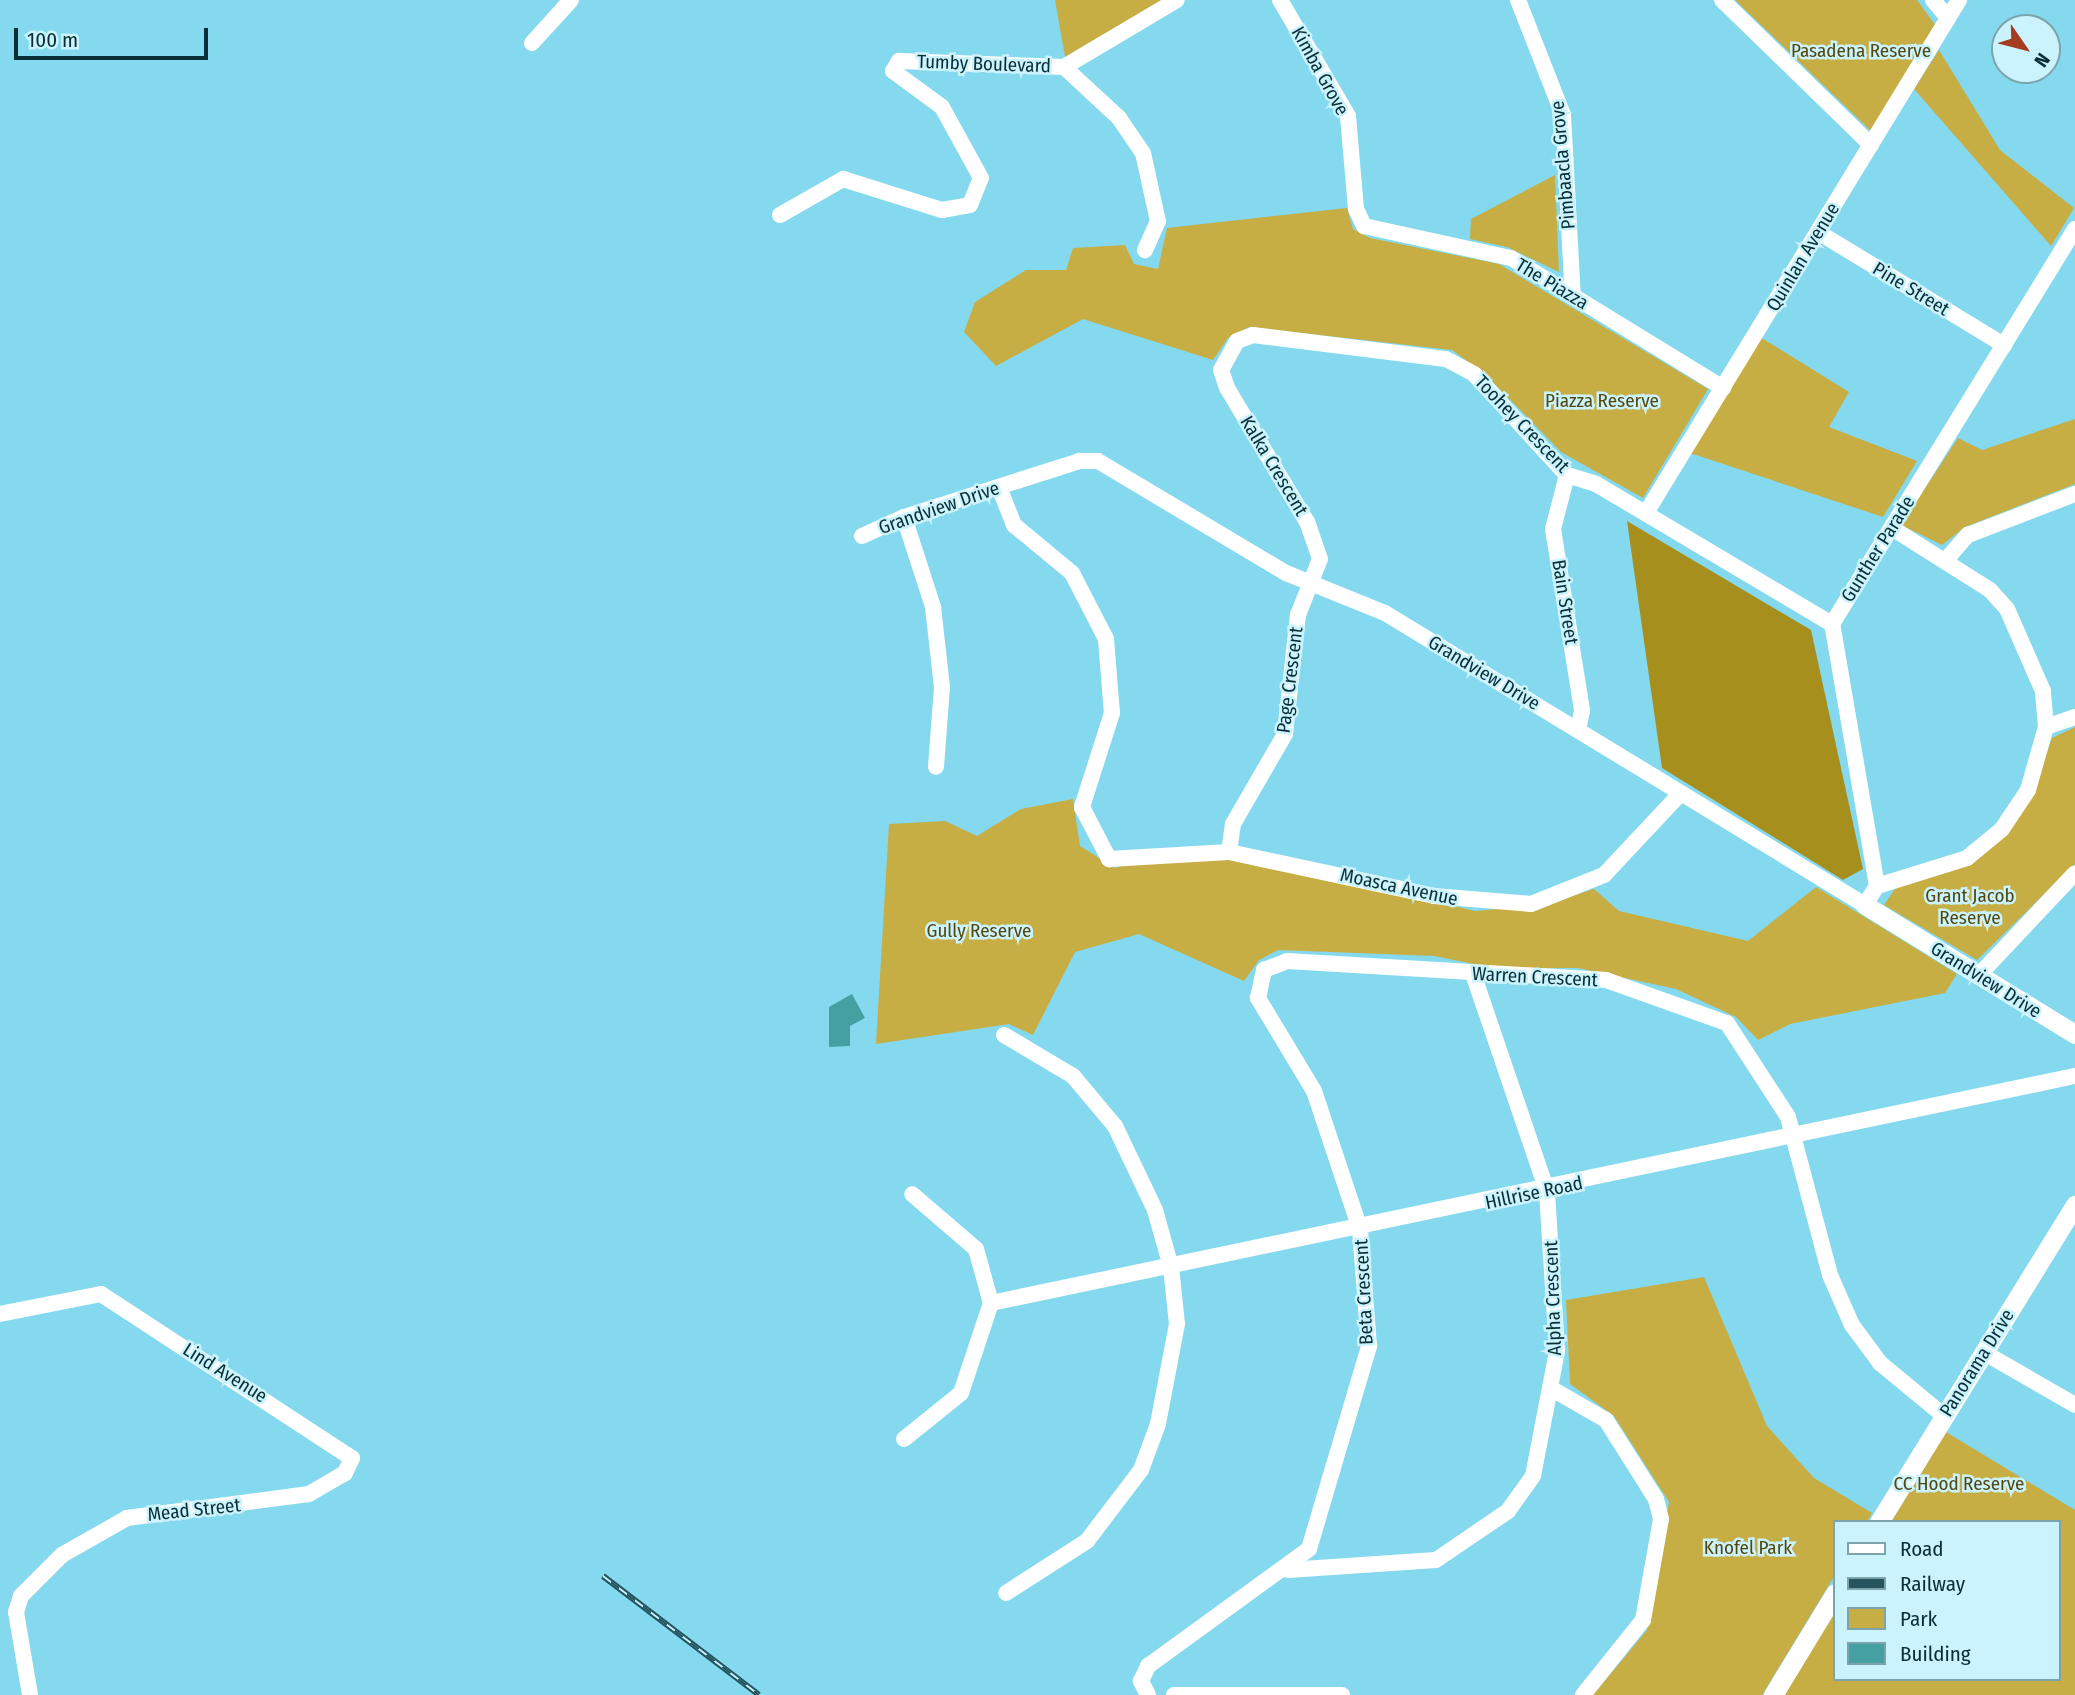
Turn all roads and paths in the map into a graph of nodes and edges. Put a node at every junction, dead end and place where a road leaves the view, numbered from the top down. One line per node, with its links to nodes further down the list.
1 (571, 0): 9 (street)
2 (1177, 0): 10 (street, Tumby Boulevard)
3 (1280, 0): 13 (street, Kimba Grove)
4 (1517, 0): 17 (street, Pimbaacla Grove)
5 (1721, 0): 11 (street)
6 (1933, 0): 8 (street)
7 (1959, 0): 8 (street, Quinlan Avenue)
8 (1948, 18): 11 (street, Quinlan Avenue)
9 (532, 43)
10 (1064, 67): 12 (street, Tumby Boulevard); 16 (street)
11 (1871, 145): 15 (street, Quinlan Avenue)
12 (780, 215)
13 (1364, 226): 17 (street, The Piazza)
14 (2075, 229): 18 (street, Gunther Parade)
15 (1818, 232): 18 (street, Pine Street); 20 (street, Quinlan Avenue)
16 (1145, 250)
17 (1573, 297): 20 (street, The Piazza)
18 (2004, 345): 26 (street, Gunther Parade)
19 (1225, 353): 21 (street, Toohey Crescent); 29 (street, Kalka Crescent)
20 (1723, 388): 24 (street, Quinlan Avenue)
21 (1567, 475): 24 (street, Toohey Crescent); 33 (street, Bain Street)
22 (999, 487): 25 (street, Grandview Drive); 29 (street, Grandview Drive); 36 (street, Moasca Avenue)
23 (2075, 494): 28 (street)
24 (1646, 513): 30 (street, Toohey Crescent)
25 (904, 517): 27 (street, Grandview Drive); 34 (street)
26 (1892, 528): 28 (street); 30 (street, Gunther Parade)
27 (862, 536)
28 (1945, 561): 32 (street)
29 (1316, 582): 33 (street, Grandview Drive); 36 (street, Page Crescent)
30 (1832, 624): 38 (street, Gunther Parade)
31 (2075, 717): 32 (street)
32 (2046, 727): 38 (street)
33 (1578, 730): 35 (street, Grandview Drive)
34 (936, 767)
35 (1680, 794): 36 (street, Moasca Avenue); 39 (street, Grandview Drive)
36 (1229, 852)
37 (2075, 873): 40 (street)
38 (1877, 886): 39 (street)
39 (1865, 905): 40 (street, Grandview Drive)
40 (1978, 975): 43 (street, Grandview Drive)
41 (1258, 977): 42 (street, Warren Crescent); 50 (street, Beta Crescent)
42 (1474, 977): 46 (street, Warren Crescent); 47 (street, Alpha Crescent)
43 (2075, 1034)
44 (1004, 1035): 51 (street)
45 (2075, 1076): 46 (street, Hillrise Road)
46 (1794, 1136): 47 (street, Hillrise Road); 57 (street, Warren Crescent)
47 (1547, 1191): 50 (street, Hillrise Road); 55 (street, Alpha Crescent)
48 (912, 1195): 52 (street)
49 (2075, 1205): 54 (street, Panorama Drive)
50 (1360, 1229): 51 (street, Hillrise Road); 61 (street, Beta Crescent)
51 (1171, 1267): 52 (street, Hillrise Road); 62 (street)
52 (991, 1303): 58 (street)
53 (0, 1314): 59 (street, Lind Avenue)
54 (1983, 1352): 56 (street); 57 (street, Panorama Drive)
55 (1552, 1389): 61 (street, Alpha Crescent); 68 (street)
56 (2075, 1405)
57 (1944, 1416): 60 (street, Panorama Drive)
58 (904, 1439)
59 (352, 1458): 64 (street, Mead Street)
60 (1880, 1520)
61 (1288, 1570): 65 (street, Beta Crescent)
62 (1006, 1593)
63 (1834, 1595): 69 (street)
64 (30, 1695)
65 (1148, 1695)
66 (1174, 1695): 67 (street)
67 (1342, 1695)
68 (1583, 1695)
69 (1773, 1695)

